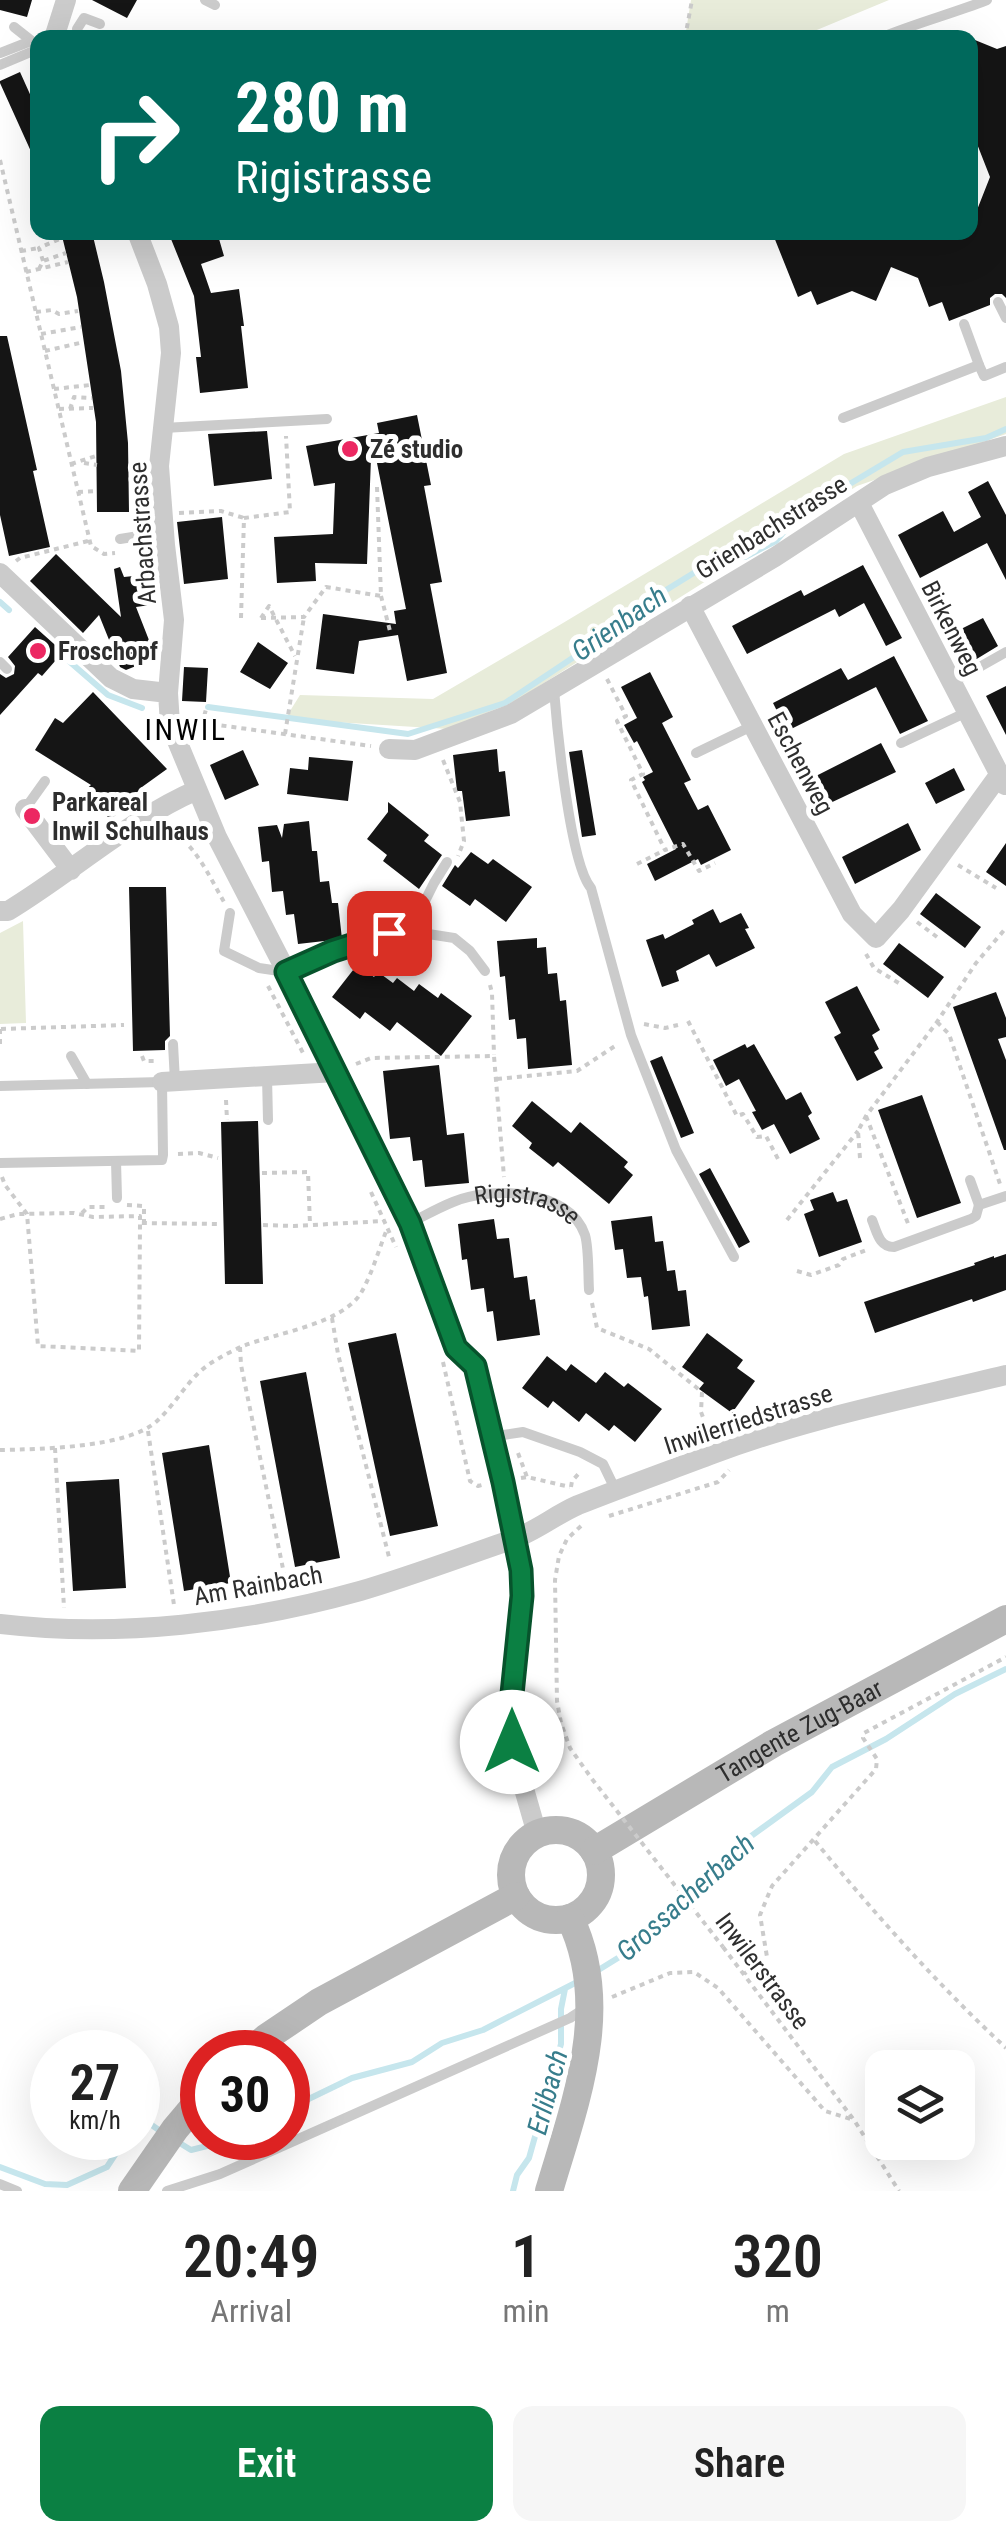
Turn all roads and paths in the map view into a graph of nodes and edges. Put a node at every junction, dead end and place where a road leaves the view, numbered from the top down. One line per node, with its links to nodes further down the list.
1 (66, 0): 6 (street)
2 (692, 0): 8 (path)
3 (987, 0): 9 (lane)
4 (100, 24): 7 (lane)
5 (14, 26): 10 (lane)
6 (66, 30)
7 (67, 30)
8 (686, 30)
9 (899, 30)
10 (30, 40)
11 (30, 46): 13 (lane)
12 (30, 48): 14 (lane)
13 (0, 52)
14 (0, 65)
15 (0, 160): 19 (path)
16 (57, 240): 18 (path)
17 (140, 240): 45 (street, Arbachstrasse)
18 (39, 248): 19 (path); 21 (path)
19 (21, 251): 24 (path)
20 (66, 253): 21 (path)
21 (42, 261): 23 (path)
22 (68, 262): 23 (path)
23 (39, 269): 24 (path)
24 (26, 272): 27 (path)
25 (998, 302): 28 (lane)
26 (78, 311): 27 (path)
27 (36, 312): 31 (path)
28 (1006, 318)
29 (964, 324): 34 (lane)
30 (81, 327): 31 (path)
31 (41, 334): 33 (path)
32 (84, 342): 33 (path)
33 (45, 352): 37 (path)
34 (980, 366): 35 (lane); 42 (lane)
35 (1006, 367)
36 (90, 385): 37 (path)
37 (54, 389): 40 (path)
38 (92, 398): 41 (path)
39 (92, 408): 41 (path)
40 (58, 409): 41 (path); 49 (path)
41 (70, 409)
42 (843, 418)
43 (327, 419): 44 (lane)
44 (286, 422): 45 (lane); 56 (path)
45 (162, 428): 58 (street, Arbachstrasse)
46 (1006, 446): 54 (street, Grienbachstrasse)
47 (96, 456): 48 (path)
48 (79, 462): 49 (path); 50 (path)
49 (71, 464): 53 (path)
50 (97, 466)
51 (377, 487): 63 (path)
52 (97, 491): 53 (path)
53 (78, 492): 59 (path)
54 (859, 503): 64 (street, Grienbachstrasse); 71 (street, Birkenweg)
55 (179, 512): 56 (path)
56 (244, 518): 66 (path)
57 (120, 538): 58 (lane)
58 (164, 539): 60 (lane); 75 (street, Arbachstrasse)
59 (89, 541): 60 (path); 62 (path)
60 (140, 548)
61 (0, 562): 62 (lane)
62 (0, 573): 75 (street)
63 (382, 596): 65 (path); 67 (path)
64 (690, 606): 70 (street, Grienbachstrasse); 77 (street, Eschenweg)
65 (304, 617): 69 (path); 69 (path)
66 (241, 618)
67 (390, 631)
68 (1006, 652): 71 (lane)
69 (297, 658): 78 (path)
70 (598, 662): 72 (street, Grienbachstrasse); 88 (path)
71 (952, 682): 74 (street, Birkenweg)
72 (554, 689): 79 (street, Grienbachstrasse); 110 (lane)
73 (206, 709): 76 (path)
74 (967, 712): 80 (lane); 84 (street, Birkenweg)
75 (170, 714): 76 (path); 85 (street)
76 (202, 725): 78 (path)
77 (753, 725): 82 (lane); 101 (street, Eschenweg)
78 (284, 734): 81 (path)
79 (436, 742): 81 (street, Grienbachstrasse); 90 (path)
80 (901, 743)
81 (389, 748)
82 (696, 752)
83 (45, 781): 86 (lane)
84 (1003, 781): 89 (street, Birkenweg)
85 (197, 790): 87 (street); 103 (street)
86 (25, 809): 93 (street)
87 (144, 818): 93 (street); 97 (path)
88 (666, 850): 91 (path); 92 (path)
89 (941, 855): 94 (path); 95 (street, Birkenweg)
90 (451, 863): 99 (lane)
91 (715, 863)
92 (637, 864)
93 (71, 870): 96 (street)
94 (996, 888)
95 (901, 910): 100 (path); 101 (street, Birkenweg)
96 (0, 911)
97 (230, 913): 103 (lane)
98 (1006, 928): 106 (path)
99 (409, 933): 102 (lane); 103 (lane)
100 (941, 940)
101 (868, 942): 104 (path)
102 (485, 971): 114 (path)
103 (286, 972): 116 (street)
104 (902, 986)
105 (688, 1021): 132 (path)
106 (937, 1022): 124 (path); 139 (path)
107 (678, 1025): 110 (path)
108 (124, 1026): 109 (path)
109 (0, 1029): 112 (path)
110 (630, 1032): 118 (path); 158 (lane)
111 (173, 1044): 119 (lane)
112 (0, 1047)
113 (142, 1056): 115 (path)
114 (494, 1056): 116 (path); 118 (path)
115 (147, 1062)
116 (336, 1072): 117 (street); 150 (street)
117 (267, 1077): 119 (street); 126 (lane)
118 (497, 1079): 138 (path)
119 (168, 1082): 121 (lane); 131 (lane)
120 (58, 1084): 121 (lane); 121 (lane); 122 (lane)
121 (87, 1084)
122 (0, 1086)
123 (226, 1100): 125 (path)
124 (866, 1116): 127 (path); 155 (path)
125 (227, 1120)
126 (268, 1120)
127 (858, 1131): 130 (path); 146 (path)
128 (184, 1153): 129 (path)
129 (218, 1158)
130 (860, 1158)
131 (116, 1160): 133 (lane); 140 (lane)
132 (778, 1160)
133 (0, 1164)
134 (262, 1173): 153 (path)
135 (970, 1180): 141 (lane)
136 (6, 1186): 143 (path)
137 (369, 1188): 148 (path)
138 (506, 1192): 150 (lane, Rigistrasse); 160 (lane, Rigistrasse)
139 (1005, 1197): 141 (lane)
140 (122, 1202): 149 (path)
141 (979, 1205): 155 (lane)
142 (106, 1206): 144 (path)
143 (27, 1214): 144 (path); 145 (path); 149 (path)
144 (81, 1214): 149 (path)
145 (0, 1219)
146 (788, 1220)
147 (872, 1220): 156 (lane)
148 (384, 1221): 153 (path); 154 (path)
149 (142, 1223): 151 (path)
150 (410, 1223): 167 (street)
151 (218, 1224)
152 (262, 1225): 153 (path)
153 (310, 1225)
154 (387, 1228): 157 (path); 161 (path)
155 (914, 1240): 156 (lane)
156 (883, 1244): 159 (path)
157 (400, 1257)
158 (734, 1258)
159 (796, 1271)
160 (589, 1290): 166 (path)
161 (332, 1316): 162 (path); 177 (path)
162 (240, 1347): 165 (path); 178 (path)
163 (439, 1354): 172 (path)
164 (1006, 1376): 173 (street, Inwilerriedstrasse)
165 (148, 1428): 168 (path); 181 (path)
166 (712, 1440)
167 (504, 1444): 171 (path); 172 (street); 173 (lane)
168 (55, 1448): 169 (path); 182 (path)
169 (0, 1450)
170 (729, 1470): 174 (path)
171 (527, 1477)
172 (503, 1482): 176 (street)
173 (616, 1491): 176 (street, Inwilerriedstrasse)
174 (603, 1518)
175 (584, 1524): 189 (path, Inwilerstrasse, bridge)
176 (516, 1538): 177 (street, Am Rainbach); 184 (street)
177 (395, 1580): 178 (street, Am Rainbach)
178 (291, 1608): 181 (street, Am Rainbach)
179 (1006, 1619): 186 (main road, Tangente Zug-Baar)
180 (0, 1624): 182 (street, Am Rainbach)
181 (176, 1624): 182 (street, Am Rainbach)
182 (65, 1628)
183 (1006, 1657): 185 (path)
184 (537, 1834): 186 (main road); 187 (main road)
185 (814, 1841): 189 (path); 192 (path)
186 (594, 1851): 188 (main road)
187 (516, 1896): 188 (main road); 191 (main road)
188 (570, 1918): 190 (main road)
189 (744, 1974): 193 (path, Inwilerstrasse)
190 (582, 2006): 193 (path); 198 (lane); 199 (main road)
191 (277, 2030)
192 (1006, 2048)
193 (854, 2120): 200 (path, Inwilerstrasse)
194 (180, 2122): 197 (main road)
195 (0, 2184): 196 (lane)
196 (17, 2191)
197 (132, 2191)
198 (167, 2191)
199 (549, 2191)
200 (899, 2191)

